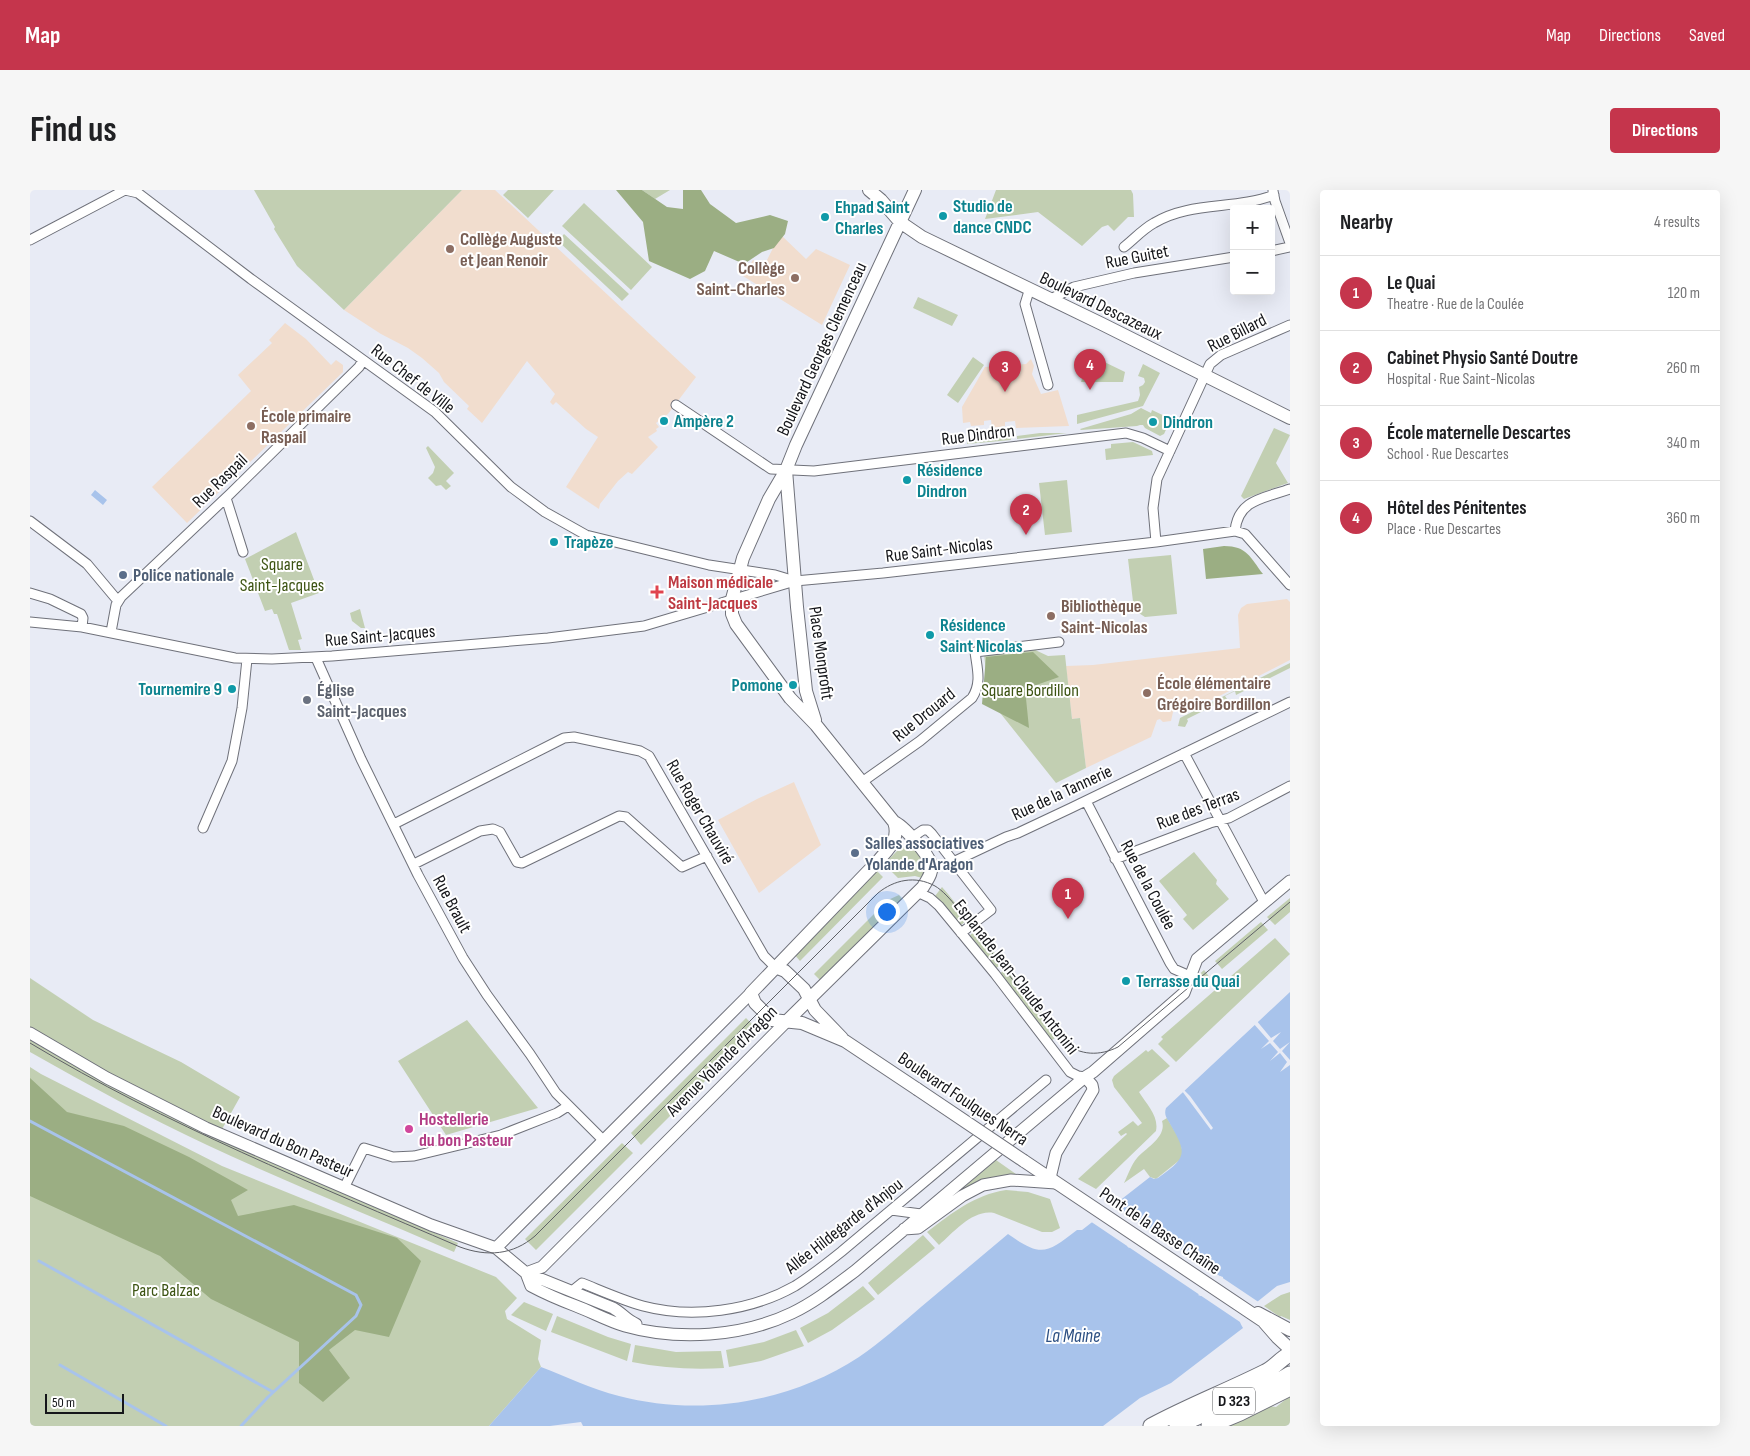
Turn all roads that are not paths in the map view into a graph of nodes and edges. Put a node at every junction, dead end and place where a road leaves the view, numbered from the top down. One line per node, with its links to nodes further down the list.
1 (125, 190): 4 (street); 7 (street)
2 (869, 190): 6 (main road, Boulevard Descazeaux)
3 (915, 190): 6 (main road, Boulevard Georges Clemenceau)
4 (140, 192): 16 (street, Rue Chef de Ville)
5 (1273, 192): 8 (street); 9 (street)
6 (900, 222): 13 (main road, Boulevard Descazeaux); 22 (main road, Boulevard Georges Clemenceau)
7 (30, 240)
8 (1290, 243)
9 (1124, 247)
10 (1290, 247): 11 (street)
11 (1275, 250)
12 (1230, 258): 14 (street, Rue Guitet)
13 (1030, 290): 14 (main road, Boulevard Descazeaux); 18 (street)
14 (1049, 300): 17 (main road, Boulevard Descazeaux)
15 (1290, 325): 17 (street, Rue Billard)
16 (363, 360): 24 (street, Rue Raspail); 29 (street, Rue Chef de Ville)
17 (1205, 376): 20 (main road, Boulevard Descazeaux); 21 (street, Rue Billard)
18 (1048, 385)
19 (676, 405): 22 (street, Rue Dindron)
20 (1290, 418)
21 (1170, 451): 22 (street, Rue Dindron); 27 (street, Rue Billard)
22 (786, 470): 29 (main road, Place Monprofit); 30 (main road, Place Monprofit)
23 (1290, 489): 26 (street)
24 (226, 498): 28 (street); 34 (street, Rue Raspail)
25 (30, 521): 34 (street)
26 (1235, 531): 27 (street, Rue Saint-Nicolas); 31 (street)
27 (1156, 542): 30 (street, Rue Saint-Nicolas)
28 (243, 552)
29 (739, 570): 30 (street); 33 (main road, Place Monprofit)
30 (795, 581): 33 (street); 42 (main road, Place Monprofit)
31 (1290, 585)
32 (30, 593): 36 (street)
33 (732, 600): 39 (street, Rue Saint-Jacques); 42 (main road, Place Monprofit)
34 (118, 601): 37 (street)
35 (30, 622): 36 (street, Rue Saint-Jacques)
36 (82, 627): 37 (street, Rue Saint-Jacques)
37 (111, 632): 40 (street, Rue Saint-Jacques)
38 (1059, 642): 44 (street, Rue Drouard)
39 (316, 658): 40 (street, Rue Saint-Jacques); 49 (street, Rue Brault)
40 (248, 659): 50 (street)
41 (1290, 702): 43 (street, Rue de la Tannerie)
42 (816, 725): 44 (main road)
43 (1184, 754): 46 (street, Rue de la Tannerie); 47 (street)
44 (862, 782): 48 (main road)
45 (1290, 786): 47 (street, Rue des Terras)
46 (1086, 801): 54 (street, Rue de la Coulée); 55 (street, Rue de la Tannerie)
47 (1221, 820): 54 (street, Rue des Terras); 59 (street)
48 (894, 822): 51 (main road); 52 (main road)
49 (394, 824): 53 (street, Rue Roger Chauviré); 56 (street, Rue Brault)
50 (203, 828)
51 (912, 839): 52 (main road); 55 (street); 58 (main road, Avenue Yolande d’Aragon)
52 (892, 845): 61 (main road, Avenue Yolande d’Aragon)
53 (707, 856): 56 (street); 61 (street, Rue Roger Chauviré)
54 (1115, 859): 62 (street, Rue de la Coulée)
55 (954, 862): 60 (street)
56 (414, 864): 70 (street, Rue Brault)
57 (1290, 881): 59 (street, Boulevard du Bon Pasteur)
58 (920, 893): 60 (street, Esplanade Jean-Claude Antonini); 64 (main road, Avenue Yolande d’Aragon)
59 (1264, 902): 62 (street, Boulevard du Bon Pasteur)
60 (961, 933): 68 (street, Esplanade Jean-Claude Antonini)
61 (775, 967): 63 (main road, Avenue Yolande d’Aragon); 64 (main road)
62 (1190, 976): 68 (street, Boulevard du Bon Pasteur)
63 (751, 993): 65 (main road); 71 (street, Avenue Yolande d’Aragon)
64 (810, 998): 65 (main road, Avenue Yolande d’Aragon); 67 (main road, Boulevard Foulques Nerra)
65 (787, 1021): 67 (main road, Boulevard Foulques Nerra); 78 (street, Avenue Yolande d’Aragon)
66 (30, 1033): 73 (street, Boulevard du Bon Pasteur)
67 (845, 1041): 72 (main road, Boulevard Foulques Nerra, bridge)
68 (1085, 1077): 72 (street); 75 (street, Boulevard du Bon Pasteur)
69 (1046, 1080): 74 (street, Allée Hildegarde d'Anjou)
70 (568, 1106): 71 (street, Rue Brault); 73 (street)
71 (603, 1140): 77 (street, Avenue Yolande d’Aragon)
72 (1056, 1182): 76 (street); 80 (main road, Pont de la Basse Chaîne)
73 (344, 1188): 77 (street, Boulevard du Bon Pasteur)
74 (891, 1210): 75 (street); 79 (street, Allée Hildegarde d'Anjou)
75 (921, 1214): 76 (street, Boulevard du Bon Pasteur)
76 (904, 1229): 82 (street, Boulevard du Bon Pasteur)
77 (496, 1248): 78 (street, Boulevard du Bon Pasteur)
78 (526, 1272): 79 (street, Boulevard du Bon Pasteur); 82 (street, Boulevard du Bon Pasteur)
79 (572, 1291): 82 (street, Boulevard du Bon Pasteur)
80 (1240, 1306): 81 (main road, Pont de la Basse Chaîne); 83 (main road, Pont de la Basse Chaîne)
81 (1290, 1330)
82 (654, 1332)
83 (1289, 1350): 86 (highway)
84 (1290, 1374): 87 (highway, D 323)
85 (1290, 1388): 88 (highway, D 323)
86 (1151, 1426)
87 (1177, 1426)
88 (1209, 1426)

